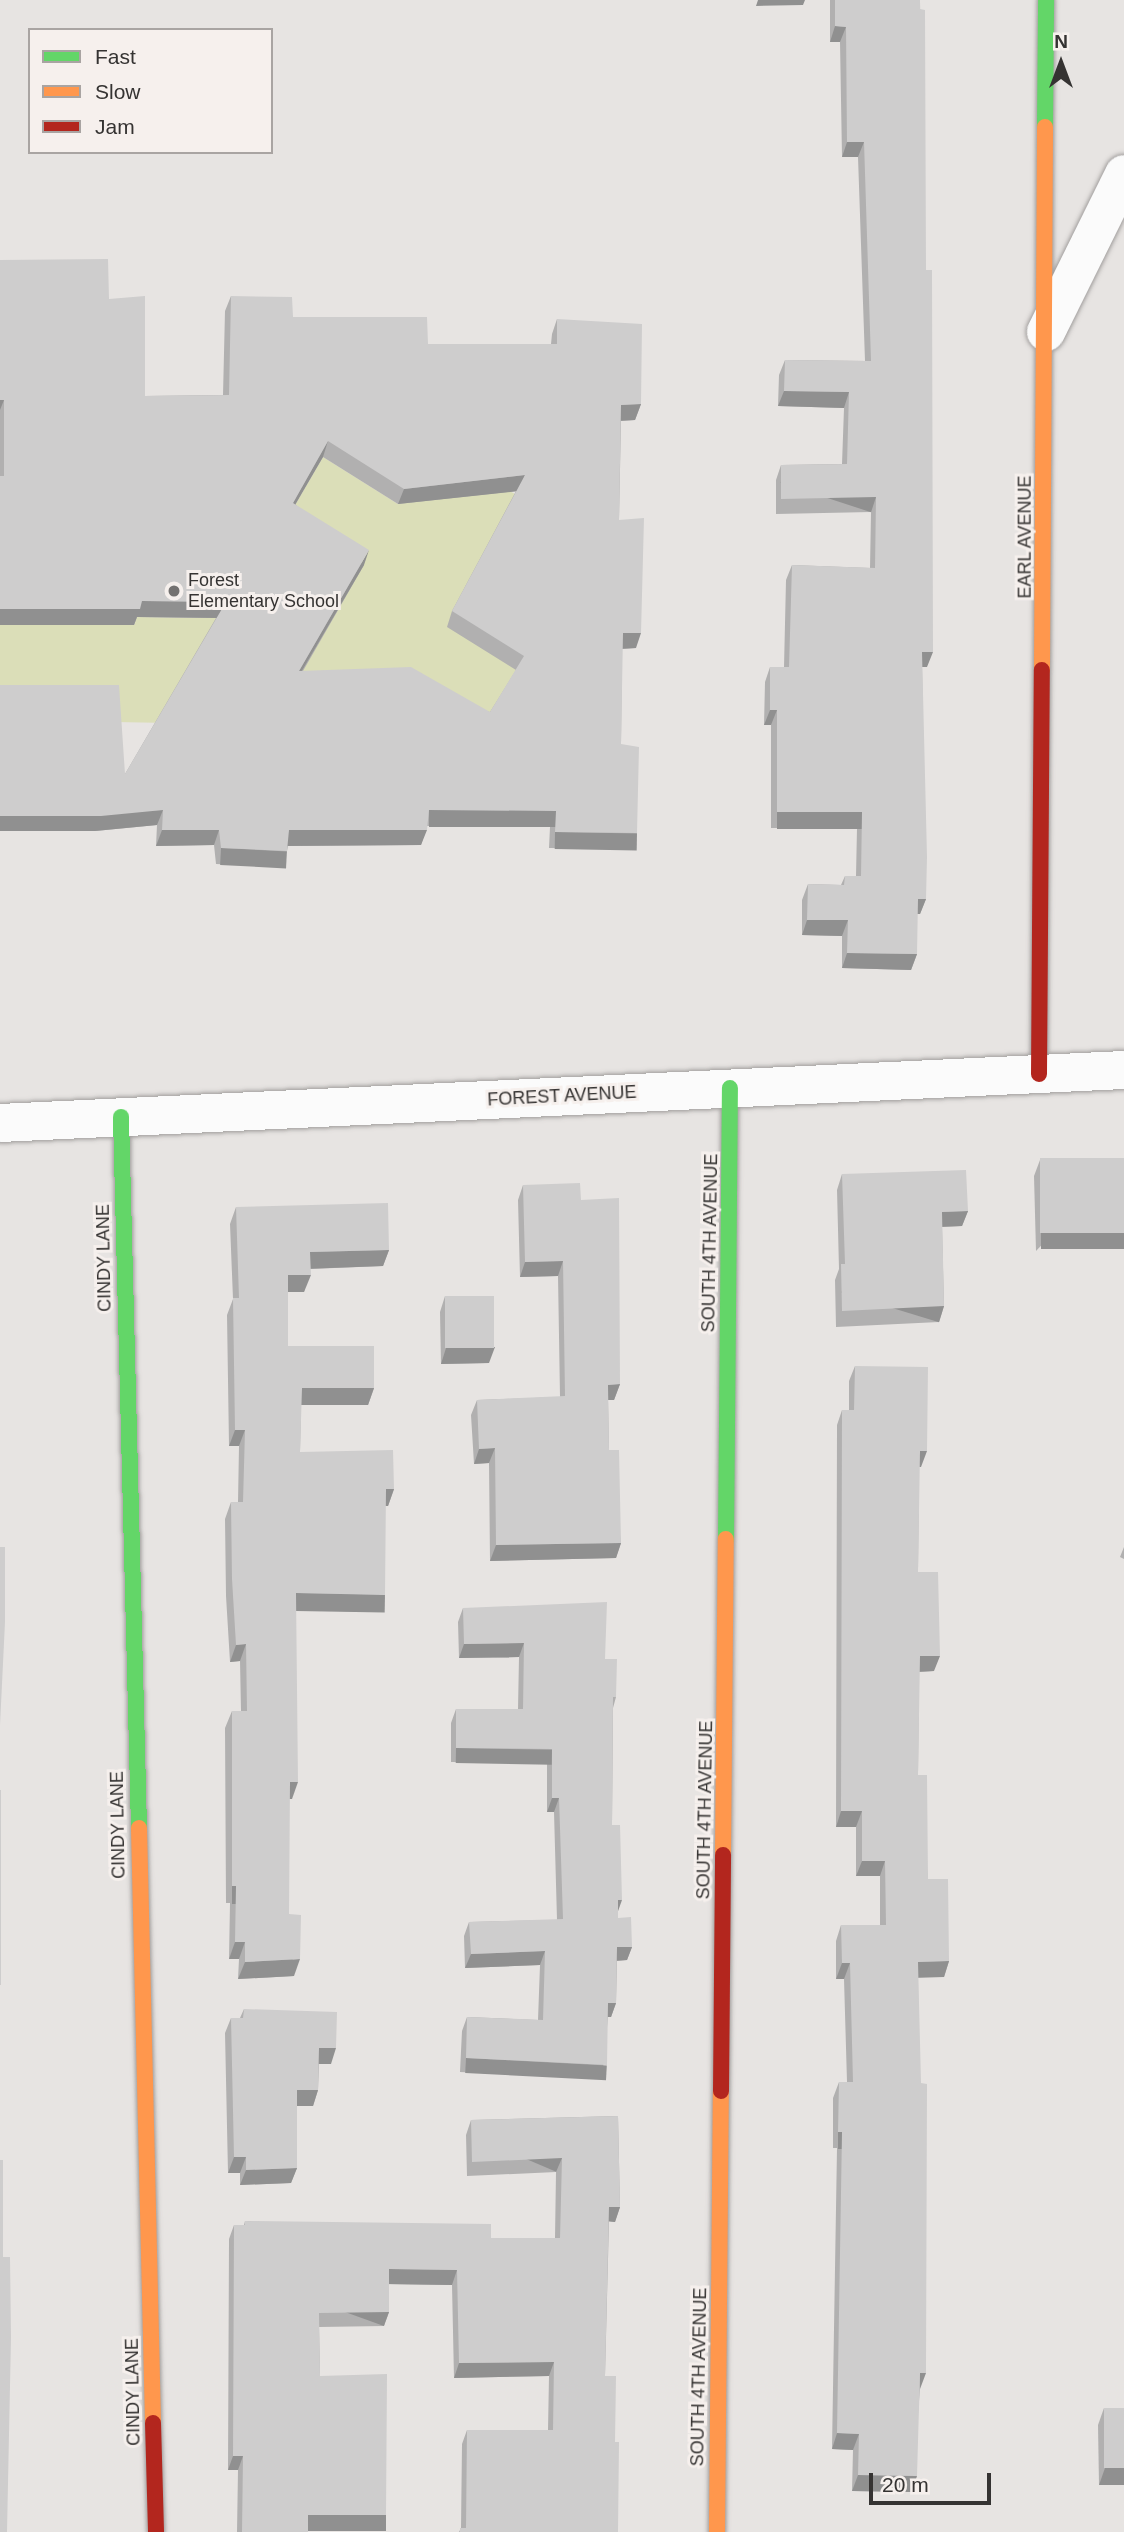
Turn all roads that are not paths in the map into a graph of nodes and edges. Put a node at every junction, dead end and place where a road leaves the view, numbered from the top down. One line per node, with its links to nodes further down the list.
1 (1045, 0): 3 (street, EARL AVENUE)
2 (1124, 174): 3 (street)
3 (1046, 332): 5 (street, EARL AVENUE)
4 (1124, 1070): 5 (street, FOREST AVENUE)
5 (1039, 1073): 6 (street, FOREST AVENUE)
6 (730, 1088): 7 (street, FOREST AVENUE); 10 (street, SOUTH 4TH AVENUE)
7 (121, 1117): 8 (street, FOREST AVENUE); 9 (street, CINDY LANE)
8 (0, 1123)
9 (156, 2532)
10 (717, 2532)

